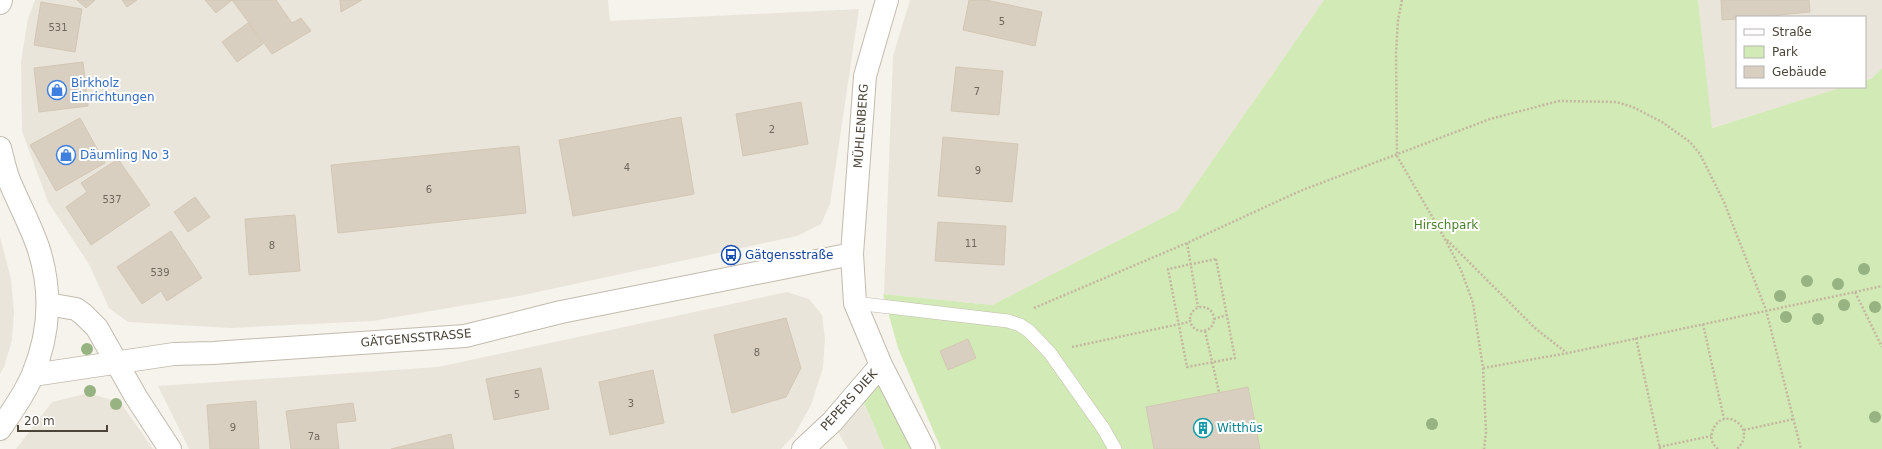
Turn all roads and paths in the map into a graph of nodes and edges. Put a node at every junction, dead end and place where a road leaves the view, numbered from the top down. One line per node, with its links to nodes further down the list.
1 (1, 0): 4 (street)
2 (887, 0): 9 (street, MÜHLENBERG)
3 (1402, 0): 6 (path)
4 (0, 3)
5 (0, 148): 14 (street)
6 (1397, 156): 7 (path); 8 (path); 16 (path)
7 (1445, 239): 27 (path); 31 (path)
8 (1187, 243): 10 (path); 19 (path)
9 (852, 254): 13 (street, PEPERS DIEK); 29 (street, GÄTGENSSTRASSE)
10 (1190, 264): 15 (path); 17 (path); 22 (path)
11 (1882, 286): 12 (path)
12 (1856, 292): 16 (path); 25 (path)
13 (855, 303): 19 (lane); 30 (street, PEPERS DIEK)
14 (48, 304): 29 (street); 32 (street)
15 (1198, 307): 18 (path); 20 (path)
16 (1766, 310): 21 (path); 35 (path)
17 (1227, 314): 18 (path); 28 (path)
18 (1214, 319): 23 (path)
19 (1008, 322): 26 (lane)
20 (1189, 322): 22 (path); 23 (path)
21 (1704, 324): 24 (path); 34 (path)
22 (1179, 325): 26 (path); 28 (path)
23 (1205, 331): 28 (path)
24 (1636, 338): 27 (path); 39 (path)
25 (1882, 347)
26 (1050, 353): 43 (lane)
27 (1568, 353): 31 (path)
28 (1213, 362): 33 (path)
29 (118, 363): 32 (street, GÄTGENSSTRASSE); 40 (street)
30 (881, 365): 41 (street, PEPERS DIEK); 42 (street)
31 (1483, 368): 44 (path)
32 (33, 375): 36 (street)
33 (1219, 392)
34 (1724, 419): 37 (path); 38 (path)
35 (1794, 419): 37 (path); 47 (path)
36 (0, 428)
37 (1744, 430): 46 (path)
38 (1711, 436): 39 (path); 45 (path)
39 (1660, 448)
40 (170, 449)
41 (803, 449)
42 (924, 449)
43 (1115, 449)
44 (1484, 449)
45 (1718, 449)
46 (1737, 449)
47 (1801, 449)

